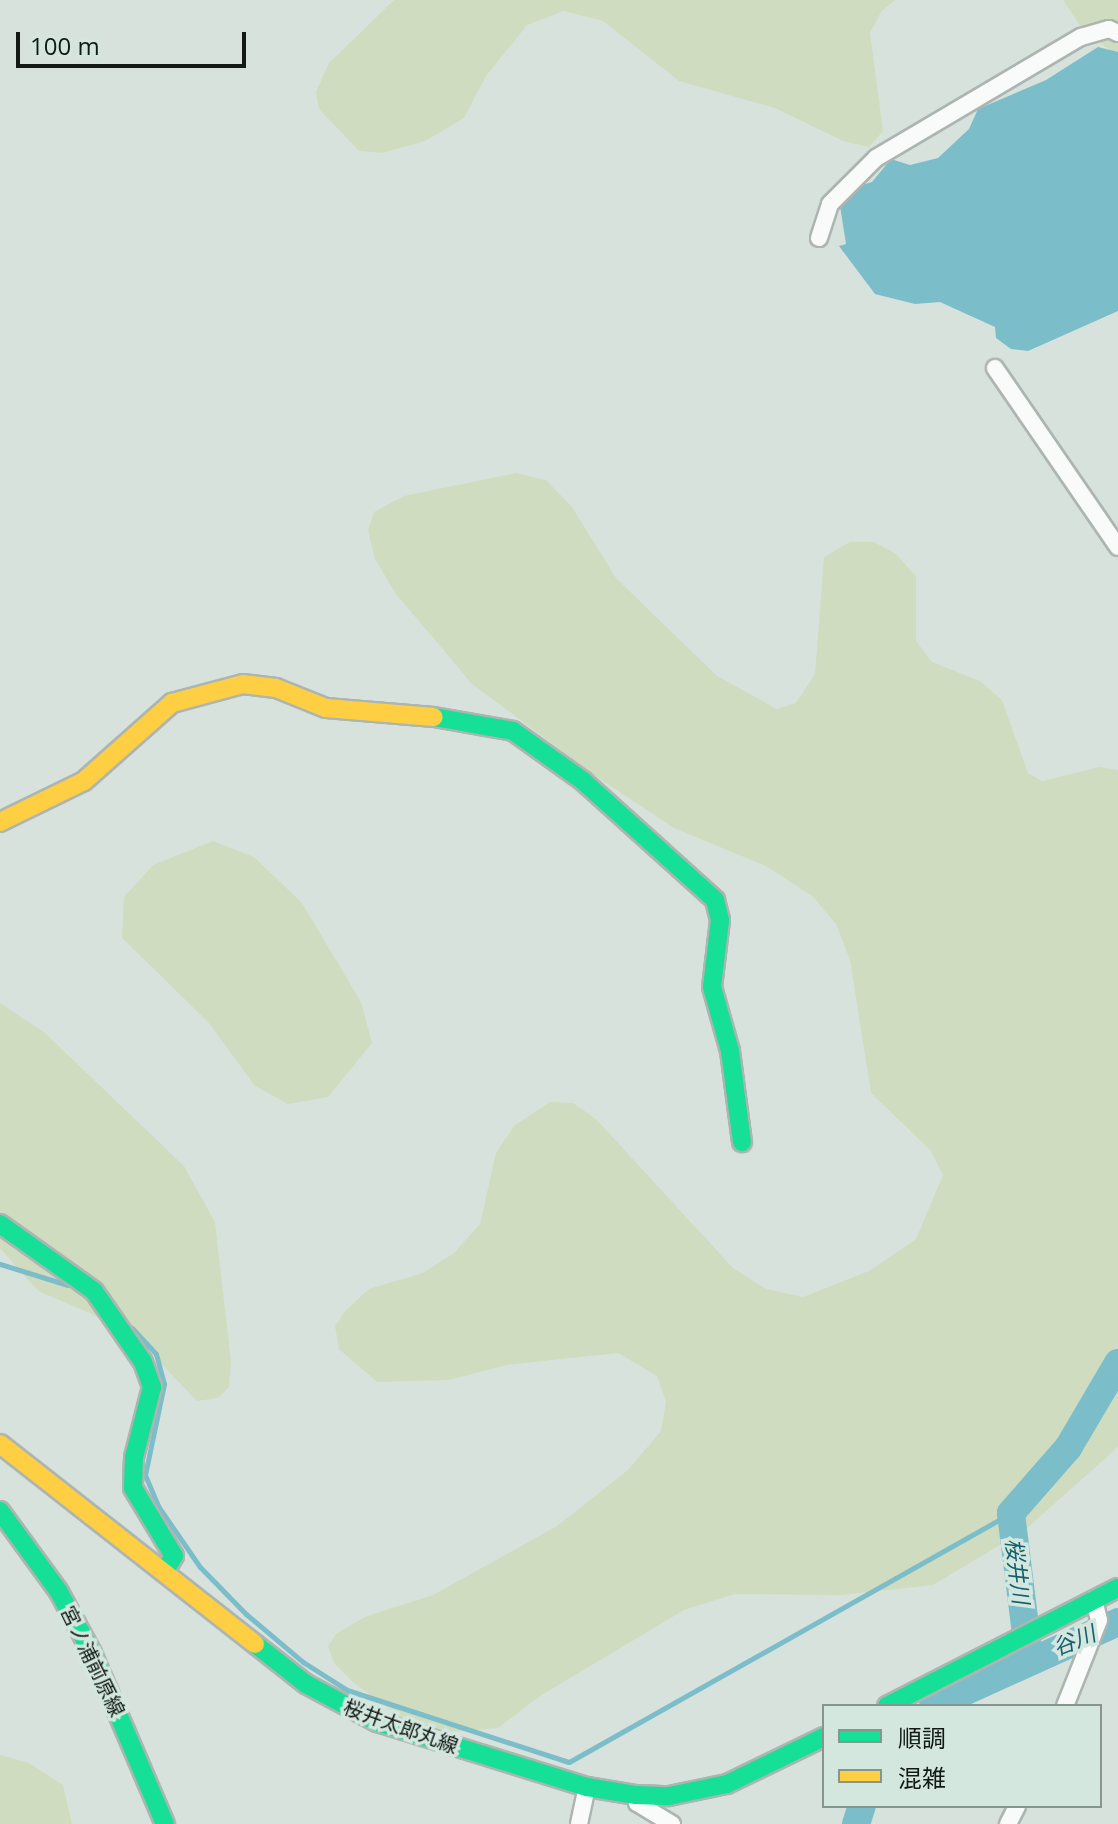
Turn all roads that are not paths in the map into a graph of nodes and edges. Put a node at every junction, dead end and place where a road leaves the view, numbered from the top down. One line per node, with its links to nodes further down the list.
1 (1118, 33): 2 (street)
2 (819, 238)
3 (995, 368): 4 (street)
4 (1118, 547)
5 (0, 822): 6 (main road)
6 (742, 1142)
7 (0, 1224): 10 (main road)
8 (0, 1444): 10 (main road, 桜井太郎丸線)
9 (0, 1511): 18 (main road, 宮ノ浦前原線)
10 (164, 1572): 16 (main road, 桜井太郎丸線)
11 (1118, 1588): 12 (main road)
12 (1094, 1600): 13 (main road); 14 (street)
13 (891, 1704)
14 (1066, 1704)
15 (822, 1738): 17 (main road, 桜井太郎丸線)
16 (587, 1787): 17 (main road, 桜井太郎丸線); 19 (street)
17 (636, 1795): 20 (street)
18 (165, 1824)
19 (579, 1824)
20 (672, 1824)

